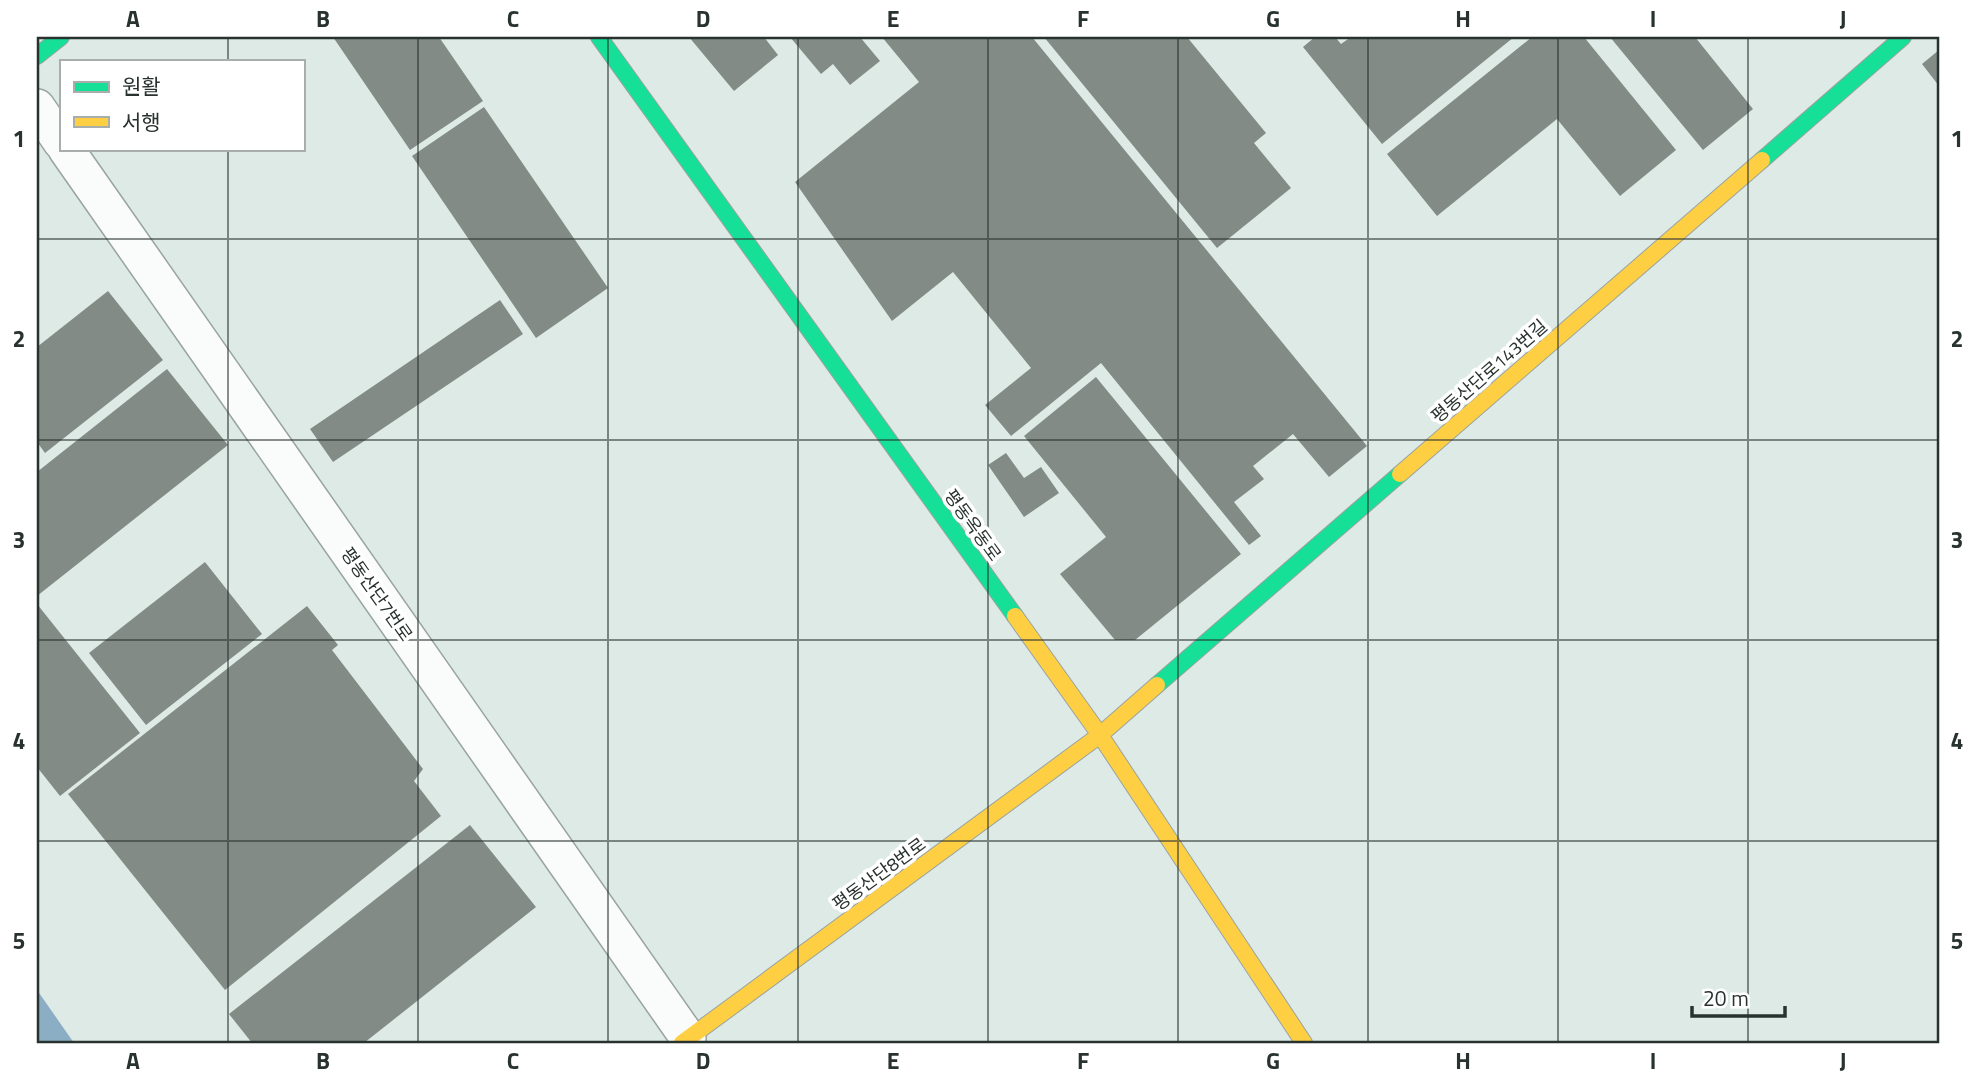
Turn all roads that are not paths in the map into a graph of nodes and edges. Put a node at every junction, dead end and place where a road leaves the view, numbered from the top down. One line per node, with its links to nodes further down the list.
1 (61, 37): 4 (street)
2 (599, 37): 8 (street, 평동옥동로)
3 (1903, 37): 8 (street, 평동산단로143번길)
4 (37, 56)
5 (37, 107): 6 (street)
6 (60, 141)
7 (67, 150): 9 (street, 평동산단7번로)
8 (1100, 735): 9 (street, 평동산단8번로); 10 (street, 평동옥동로)
9 (685, 1041)
10 (1304, 1043)

